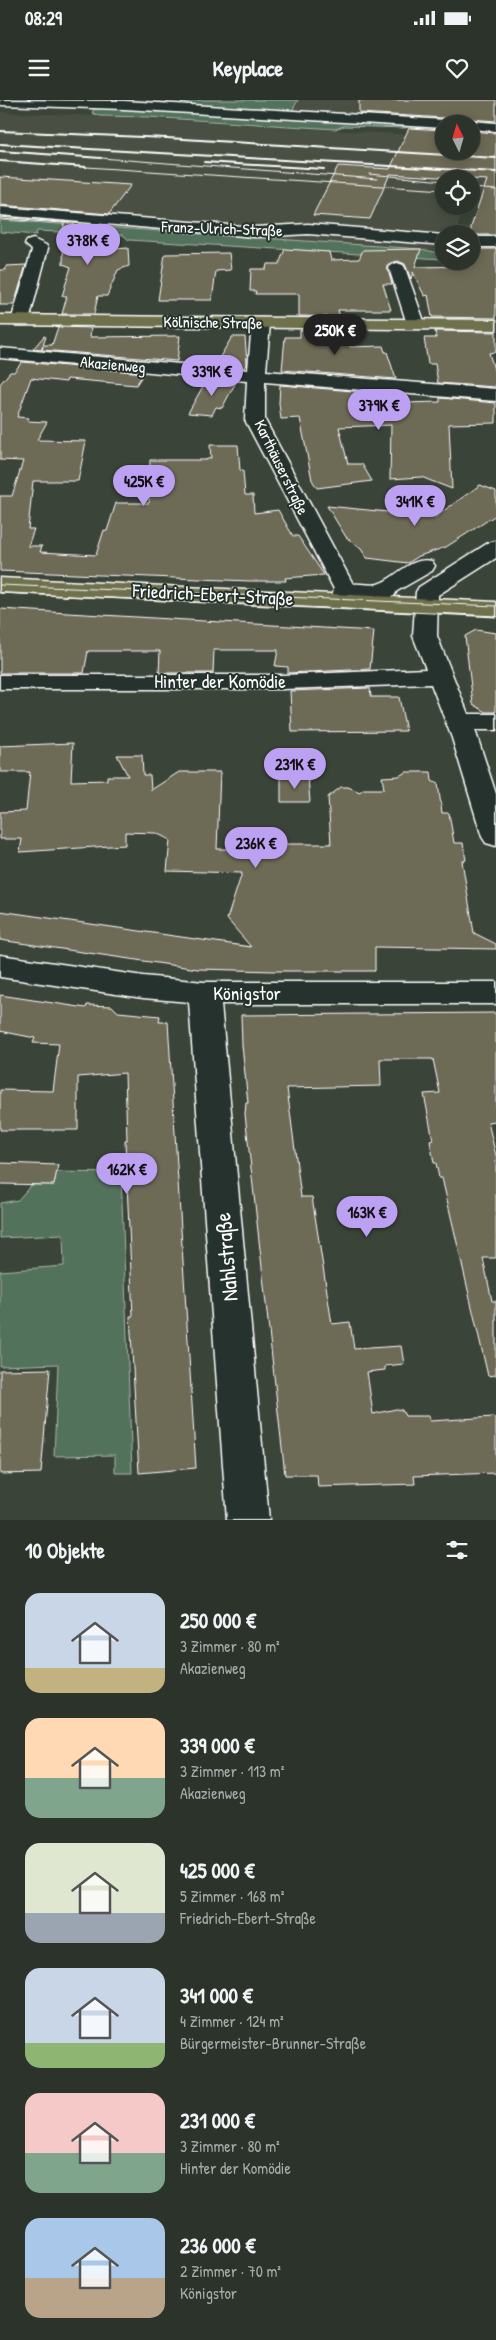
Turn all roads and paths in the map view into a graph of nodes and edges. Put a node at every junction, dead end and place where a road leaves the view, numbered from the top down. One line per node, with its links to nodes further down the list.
1 (0, 101): 2 (street)
2 (171, 104): 3 (street)
3 (435, 123)
4 (480, 126): 5 (street)
5 (496, 127)
6 (0, 211): 7 (street, Franz-Ulrich-Straße)
7 (435, 239)
8 (480, 242): 9 (street)
9 (496, 242)
10 (33, 244): 13 (street)
11 (397, 268): 15 (street)
12 (0, 320): 13 (main road, Kölnische Straße)
13 (20, 321): 14 (main road, Kölnische Straße)
14 (261, 323): 15 (main road, Kölnische Straße); 18 (street, Karthäuserstraße)
15 (416, 324): 16 (main road, Kölnische Straße)
16 (496, 325)
17 (0, 353): 18 (street, Akazienweg)
18 (257, 377): 19 (street, Akazienweg); 25 (street, Karthäuserstraße)
19 (496, 395)
20 (496, 548): 26 (street)
21 (337, 555): 25 (street)
22 (424, 566): 25 (street)
23 (0, 585): 25 (main road, Friedrich-Ebert-Straße)
24 (0, 593): 25 (main road, Friedrich-Ebert-Straße)
25 (366, 596): 26 (main road, Friedrich-Ebert-Straße)
26 (420, 603): 27 (main road); 28 (main road, Friedrich-Ebert-Straße); 29 (street)
27 (485, 609)
28 (496, 616)
29 (440, 676): 30 (street, Hinter der Komödie); 31 (street)
30 (0, 682)
31 (459, 722): 32 (street); 33 (street)
32 (496, 722)
33 (496, 837)
34 (0, 966): 35 (street, Königstor)
35 (204, 993): 36 (street, Königstor); 37 (street, Nahlstraße)
36 (496, 993)
37 (248, 1520)

